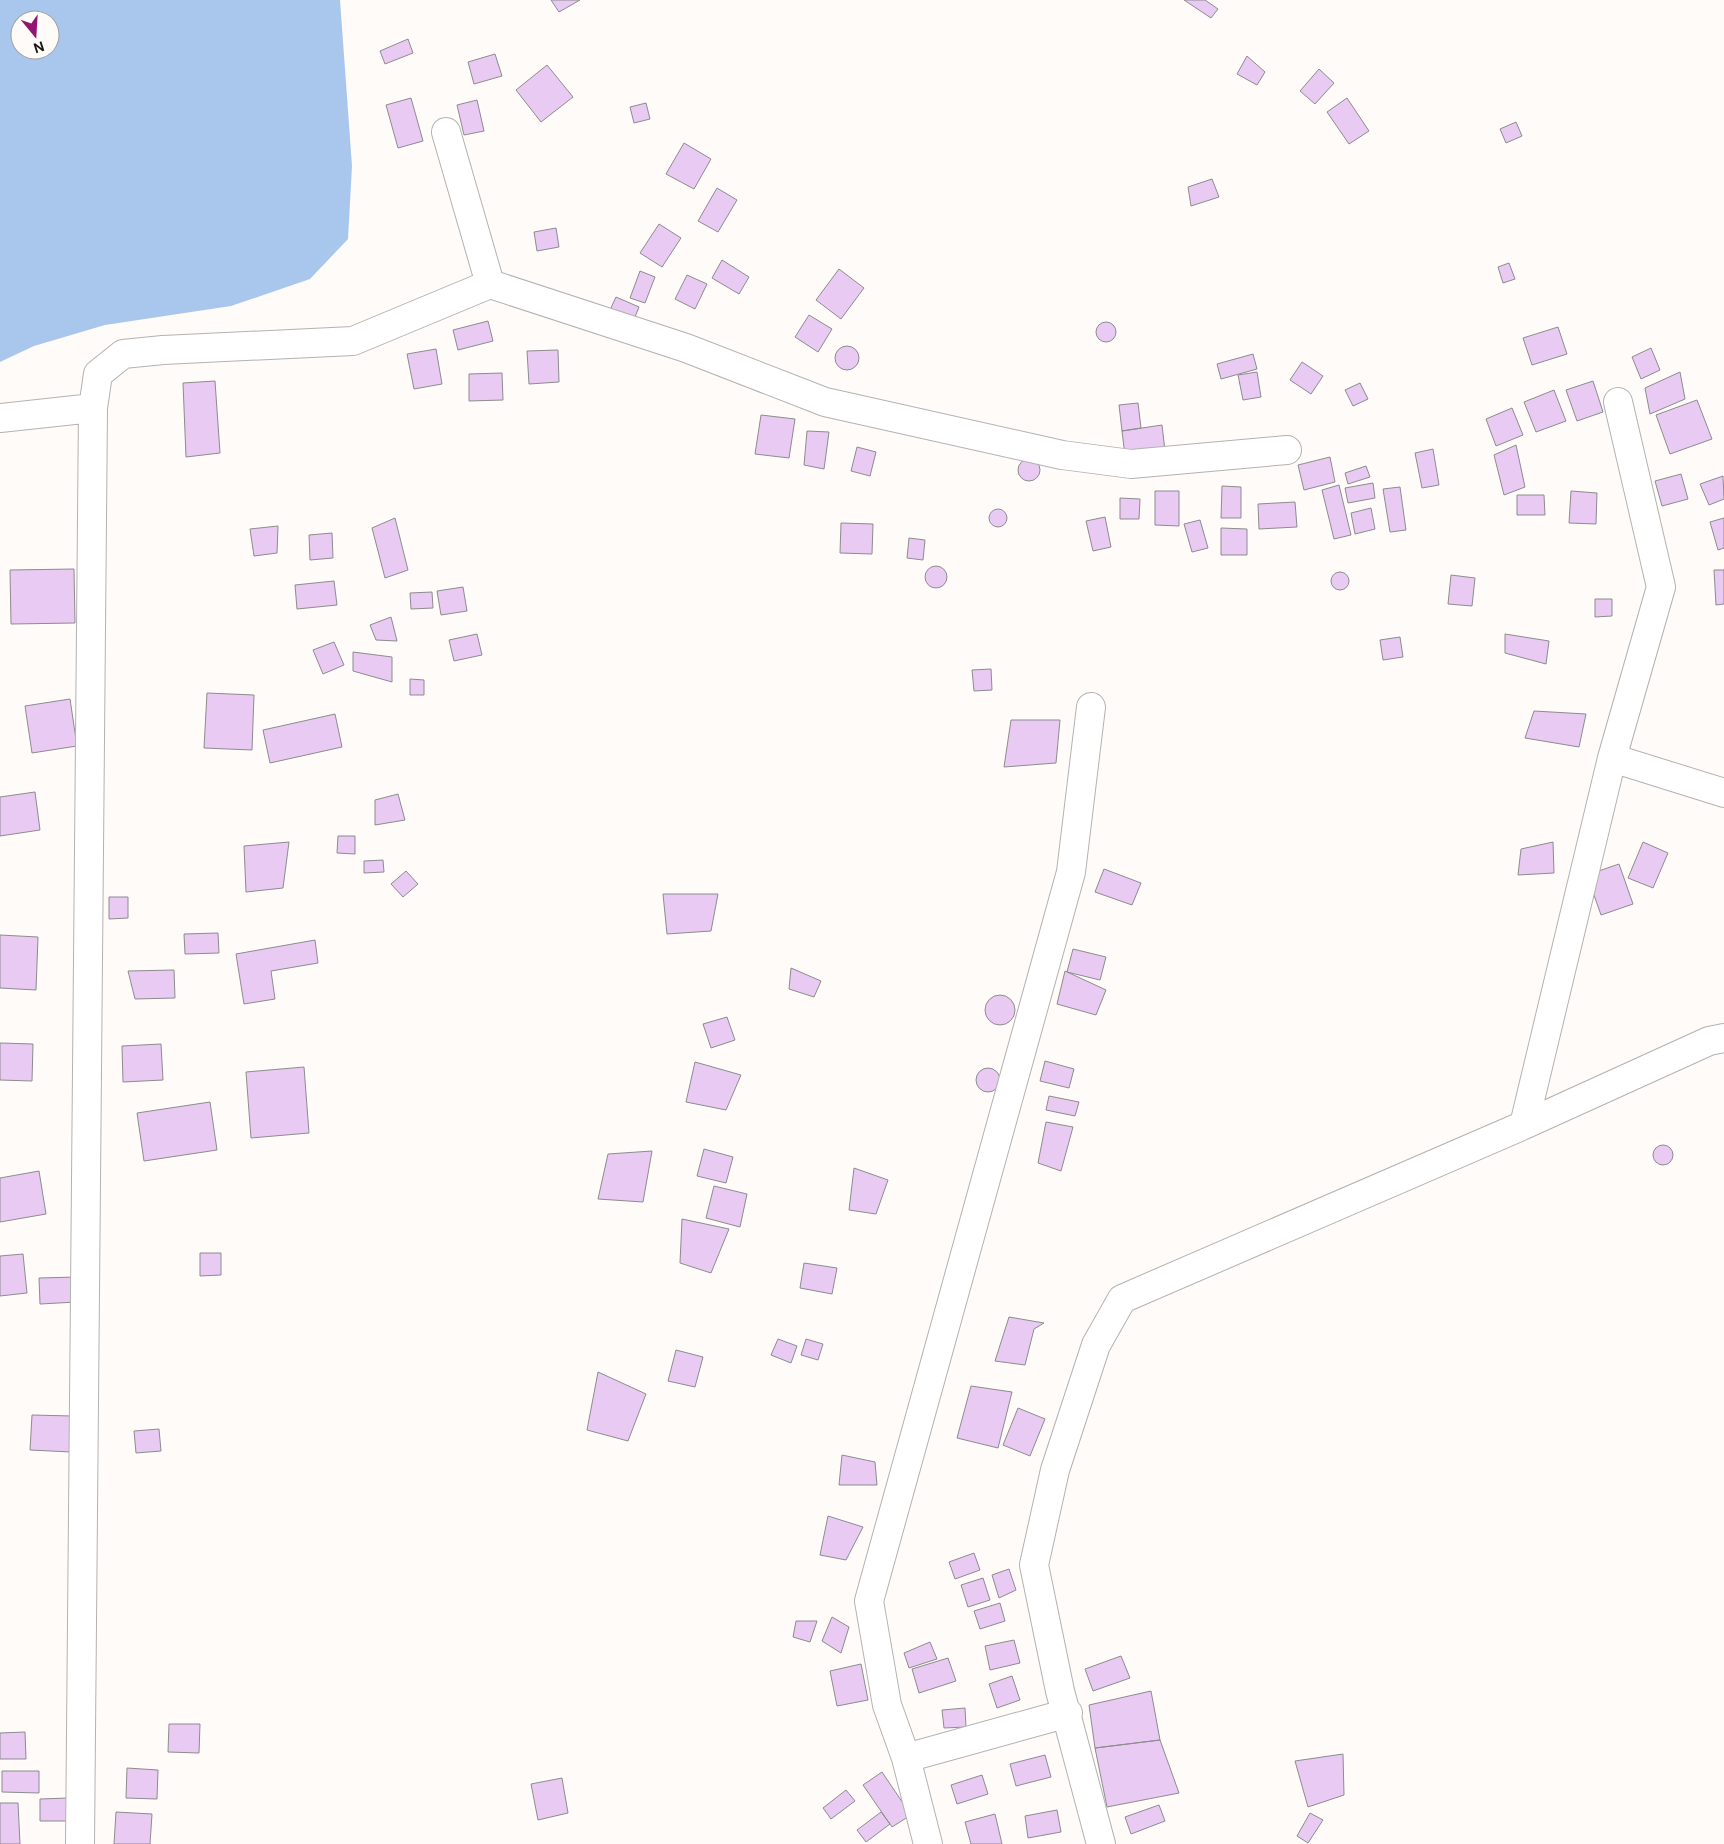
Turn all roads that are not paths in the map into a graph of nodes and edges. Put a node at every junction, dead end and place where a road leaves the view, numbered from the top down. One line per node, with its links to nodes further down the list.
1 (446, 132): 2 (street)
2 (490, 284): 4 (street); 6 (street)
3 (1618, 402): 8 (street)
4 (94, 408): 5 (street); 14 (street)
5 (0, 418)
6 (1287, 450)
7 (1091, 707): 13 (street)
8 (1612, 758): 9 (street); 11 (street)
9 (1724, 793)
10 (1724, 1038): 11 (street)
11 (1524, 1125): 12 (street)
12 (1068, 1713): 13 (street); 16 (street)
13 (906, 1758): 15 (street)
14 (80, 1844)
15 (928, 1844)
16 (1101, 1844)

